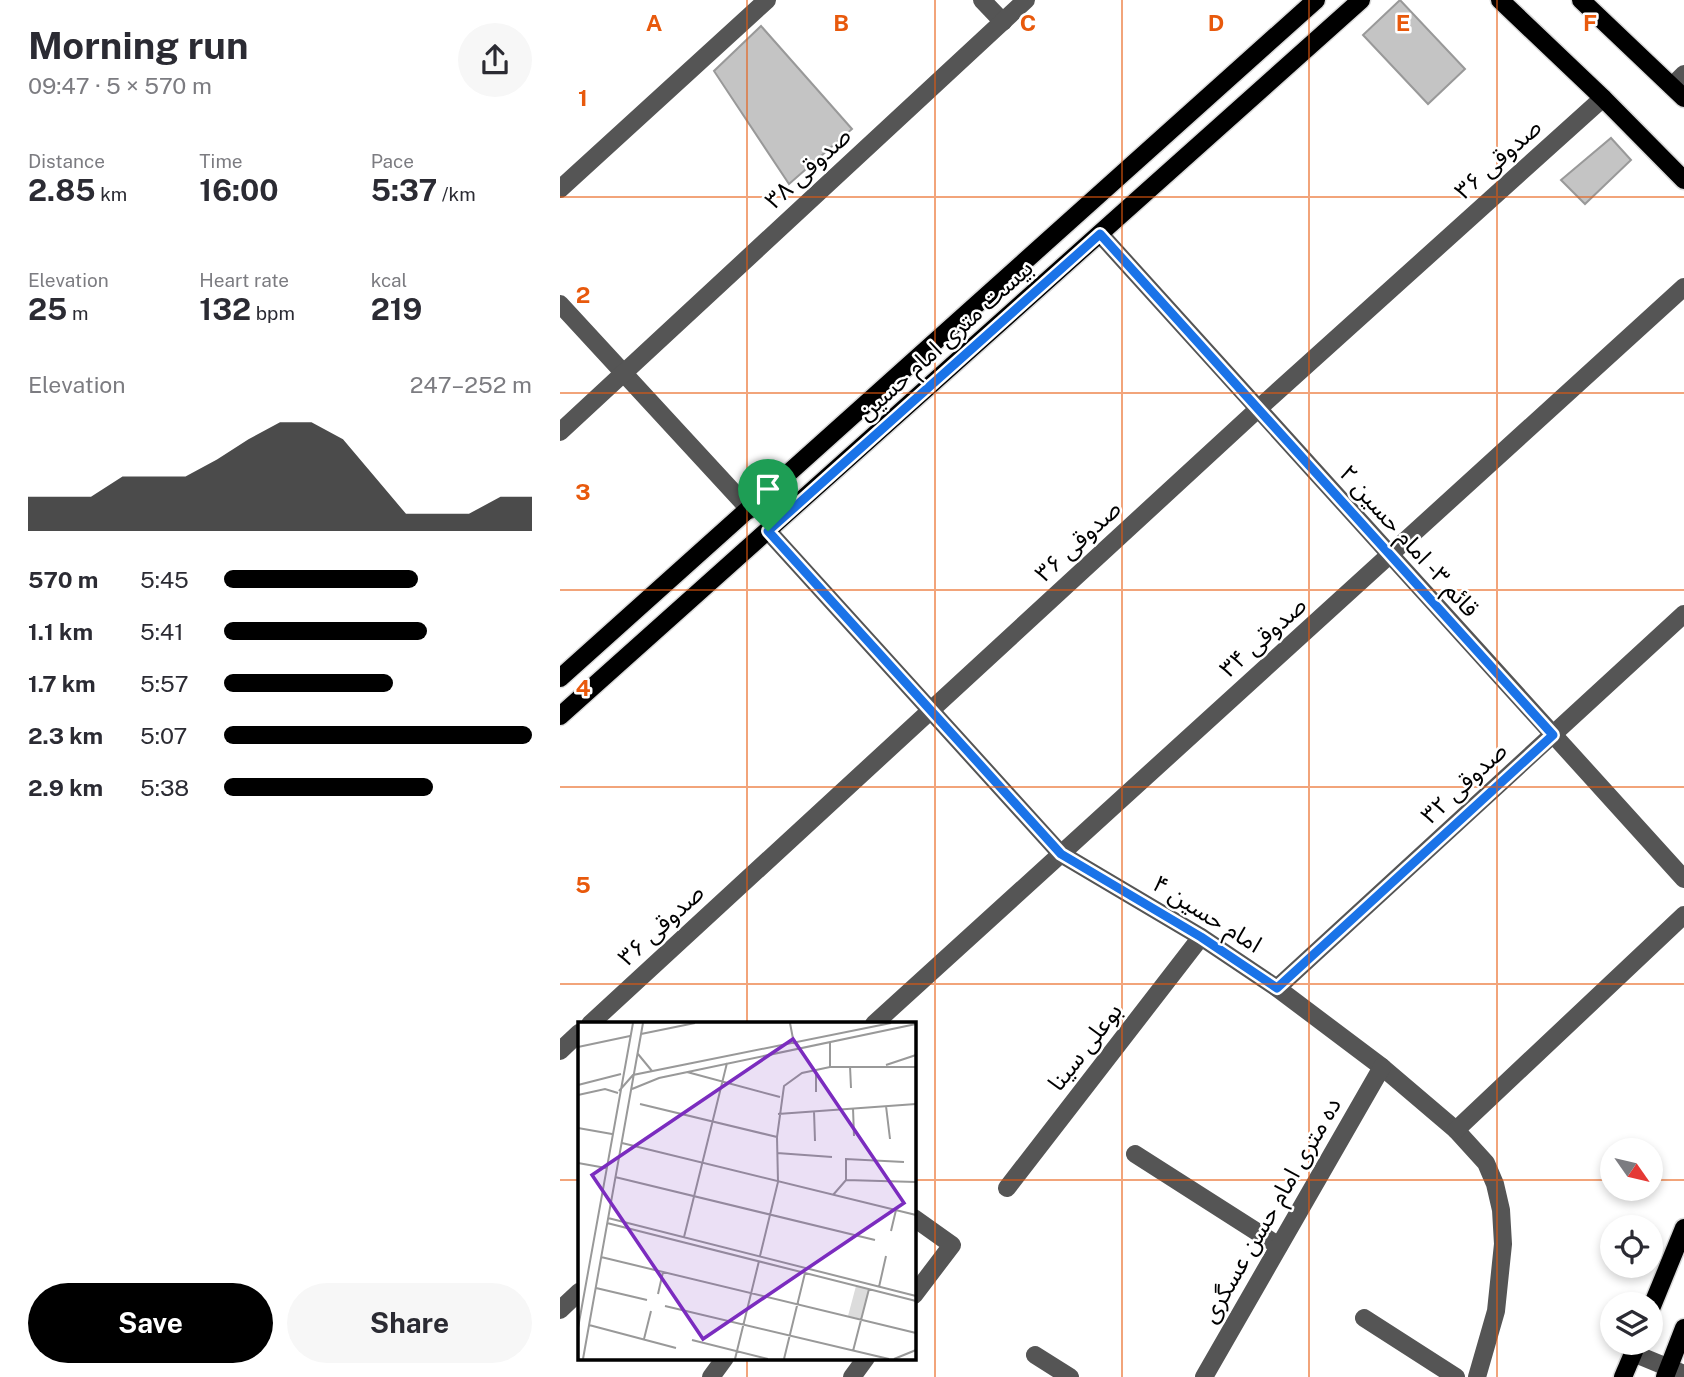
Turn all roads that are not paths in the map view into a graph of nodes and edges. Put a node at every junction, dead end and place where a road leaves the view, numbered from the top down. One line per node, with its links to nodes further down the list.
1 (767, 0): 12 (street)
2 (982, 0): 8 (street)
3 (1027, 0): 8 (street, صدوقی ۳۸)
4 (1316, 0): 19 (main road, بیست متری امام حسین)
5 (1361, 0): 13 (main road, بیست متری امام حسین)
6 (1500, 0): 10 (main road)
7 (1581, 0): 9 (main road)
8 (1003, 22): 16 (street, صدوقی ۳۸)
9 (1680, 86)
10 (1603, 97): 11 (main road); 17 (street, صدوقی ۳۶)
11 (1684, 180)
12 (560, 189)
13 (1100, 234): 17 (street, قائم ۳ - امام حسین ۲); 20 (main road, بیست متری امام حسین)
14 (1684, 288): 21 (street, صدوقی ۳۴)
15 (560, 304): 16 (street)
16 (623, 373): 18 (street, صدوقی ۳۸); 19 (street)
17 (1258, 409): 21 (street, قائم ۳ - امام حسین ۲); 24 (street, صدوقی ۳۶)
18 (560, 432)
19 (750, 510): 20 (main road); 23 (main road, بیست متری امام حسین)
20 (768, 531): 24 (street, امام حسین ۴); 25 (main road, بیست متری امام حسین)
21 (1389, 556): 26 (street, قائم ۳ - امام حسین ۲); 27 (street, صدوقی ۳۴)
22 (1684, 614): 26 (street, صدوقی ۳۲)
23 (560, 678)
24 (929, 711): 27 (street, امام حسین ۴); 32 (street, صدوقی ۳۶)
25 (560, 716)
26 (1553, 735): 28 (street, قائم ۳ - امام حسین ۲); 31 (street, صدوقی ۳۲)
27 (1061, 854): 30 (street, امام حسین ۴); 33 (street, صدوقی ۳۴)
28 (1684, 879)
29 (1684, 915): 37 (street)
30 (1201, 937): 31 (street, امام حسین ۴); 39 (street, بوعلی سینا)
31 (1277, 988): 36 (street, امام حسین ۴)
32 (592, 1022)
33 (876, 1022)
34 (578, 1034): 35 (street)
35 (560, 1051)
36 (1382, 1067): 37 (street, امام حسین ۴); 42 (street, ده متری امام حسن عسگری)
37 (1456, 1130): 60 (street, امام حسین ۴)
38 (1135, 1154): 42 (street)
39 (1007, 1188)
40 (915, 1219): 45 (street)
41 (1684, 1228): 43 (main road)
42 (1279, 1245): 58 (street, ده متری امام حسن عسگری)
43 (1658, 1292)
44 (578, 1293): 46 (street)
45 (915, 1294)
46 (560, 1310)
47 (1364, 1318): 59 (street)
48 (1684, 1328): 54 (main road)
49 (1632, 1355): 61 (main road)
50 (1645, 1355): 54 (street)
51 (1035, 1356): 57 (street)
52 (724, 1360): 55 (street)
53 (865, 1360): 56 (street)
54 (1672, 1373)
55 (711, 1377)
56 (852, 1377)
57 (1070, 1377)
58 (1204, 1377)
59 (1457, 1377)
60 (1477, 1377)
61 (1623, 1377)

